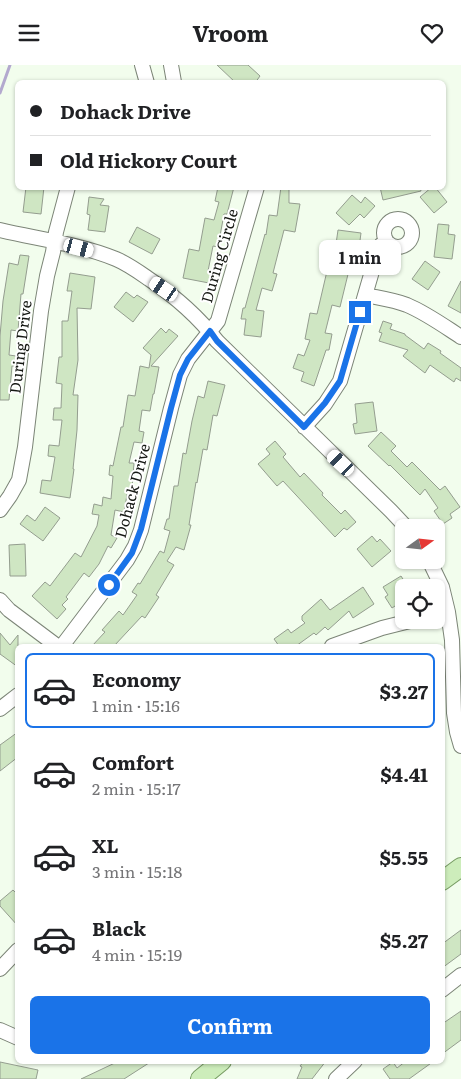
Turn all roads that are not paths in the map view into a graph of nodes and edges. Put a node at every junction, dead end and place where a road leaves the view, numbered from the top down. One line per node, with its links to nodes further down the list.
1 (142, 65): 3 (street)
2 (170, 65): 4 (street)
3 (145, 80)
4 (174, 80)
5 (67, 190): 9 (street)
6 (257, 190): 11 (street, During Circle)
7 (0, 230): 9 (street)
8 (386, 239): 10 (street)
9 (54, 242): 11 (street); 14 (street, During Drive)
10 (365, 295): 12 (street); 13 (street)
11 (210, 331): 13 (street); 20 (street, Dohack Drive)
12 (461, 337)
13 (304, 427): 15 (street)
14 (0, 510)
15 (398, 519)
16 (0, 599): 19 (street)
17 (445, 621): 24 (street)
18 (395, 625): 21 (street)
19 (53, 644)
20 (64, 644)
21 (338, 644)
22 (15, 697): 23 (street)
23 (0, 709)
24 (461, 746)
25 (461, 867): 26 (main road)
26 (445, 879)
27 (15, 953): 28 (street)
28 (0, 969)
29 (461, 975): 30 (street)
30 (445, 988)
31 (0, 1030): 32 (street)
32 (15, 1037)
33 (218, 1064): 35 (main road)
34 (352, 1064): 36 (street)
35 (200, 1079)
36 (336, 1079)

